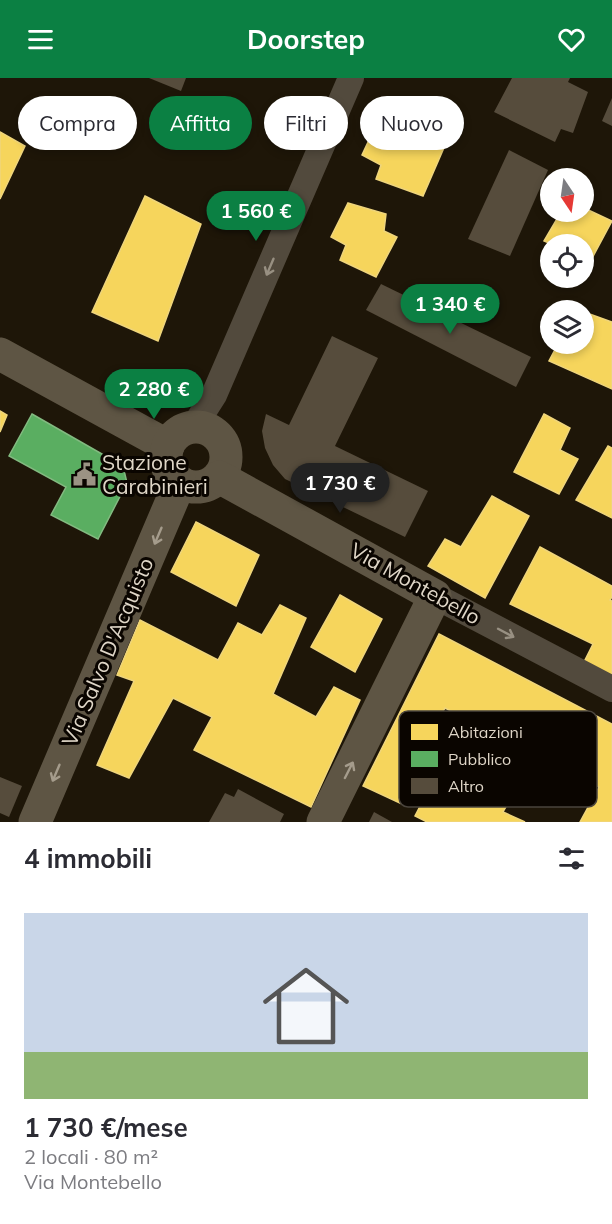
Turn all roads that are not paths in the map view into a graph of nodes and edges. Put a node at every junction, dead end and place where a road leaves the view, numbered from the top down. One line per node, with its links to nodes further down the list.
1 (351, 78): 3 (street, one-way to 3)
2 (0, 354): 3 (street)
3 (180, 436): 4 (street); 5 (street)
4 (219, 477): 5 (street); 6 (street, Via Montebello)
5 (180, 482): 8 (street, Via Salvo D'Acquisto, one-way to 8)
6 (435, 596): 7 (street, Via Montebello, one-way to 7); 9 (street, one-way to 6)
7 (612, 689)
8 (35, 822)
9 (323, 822)

